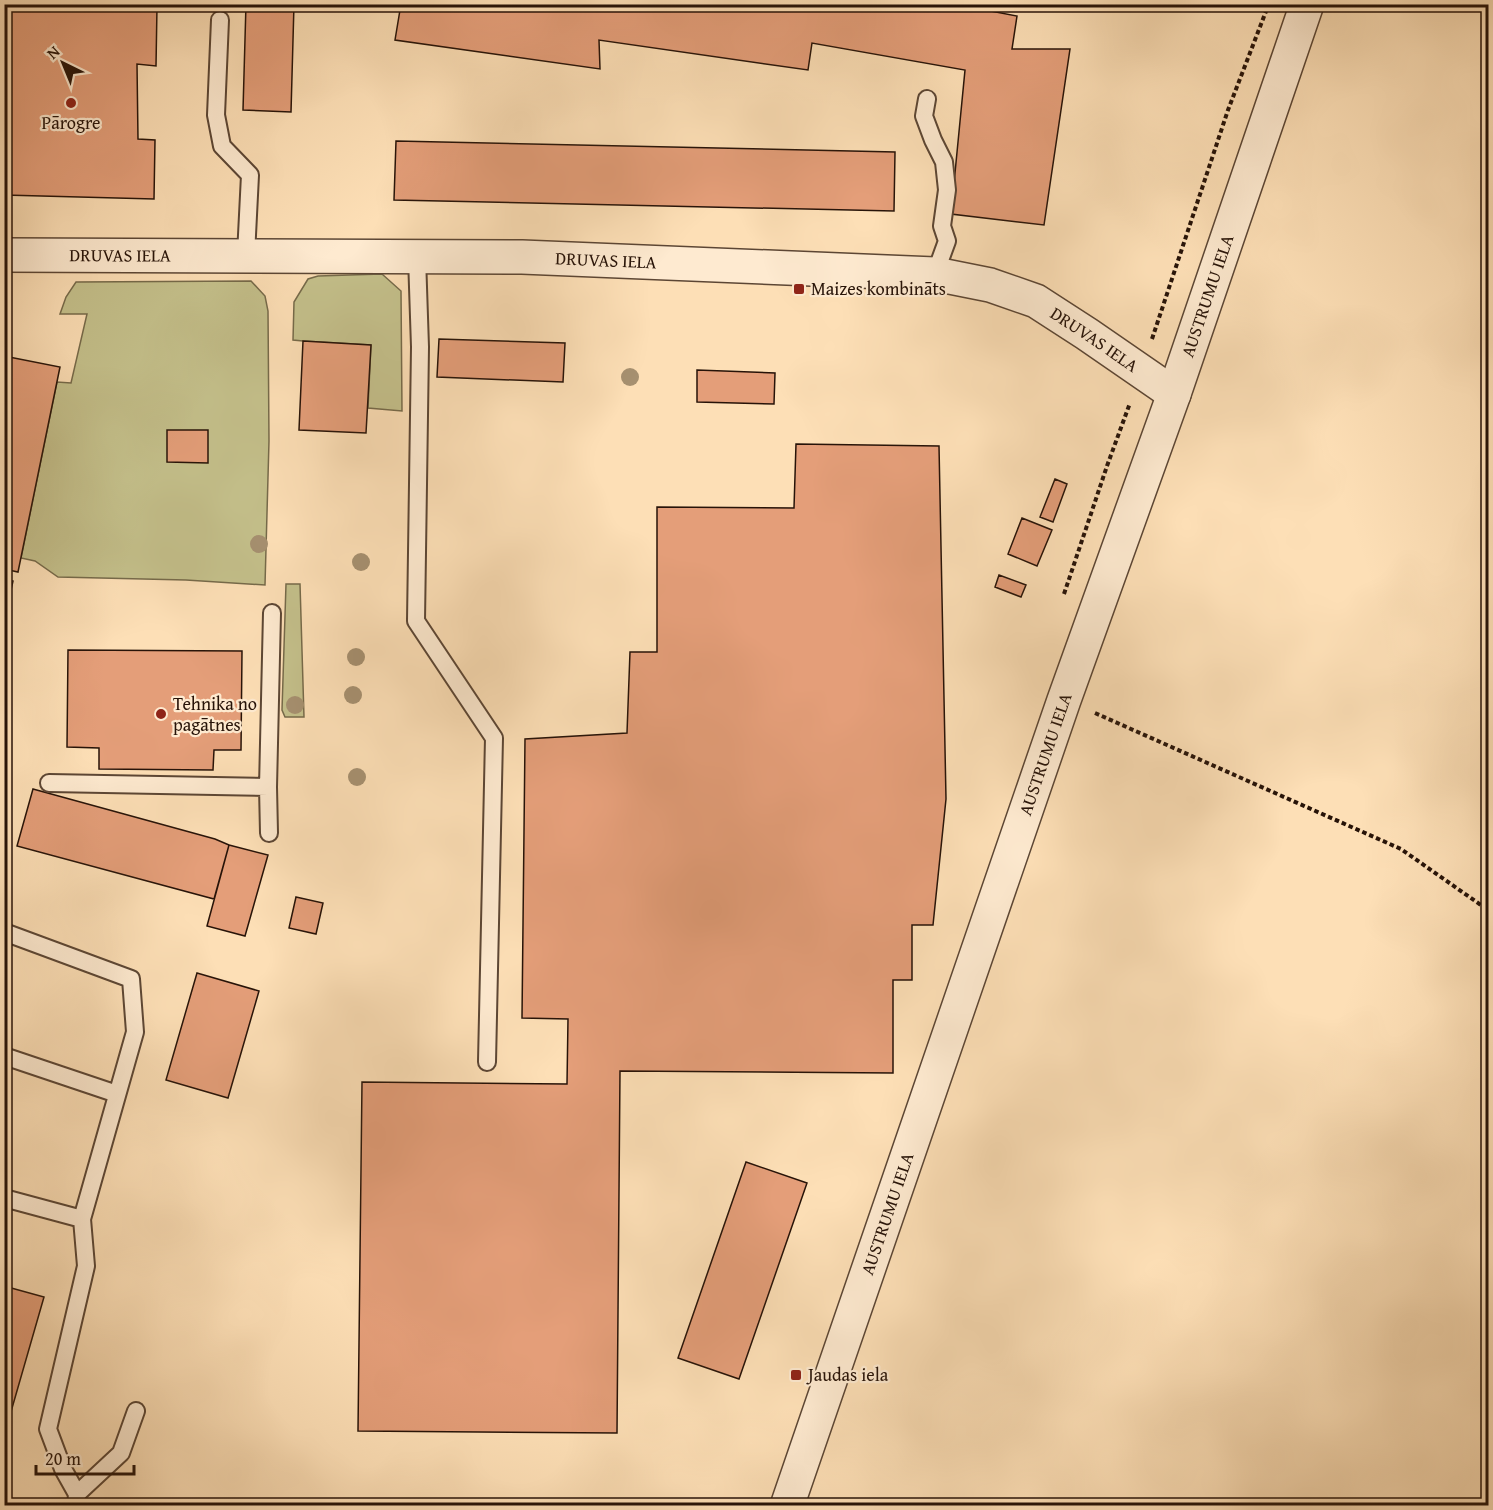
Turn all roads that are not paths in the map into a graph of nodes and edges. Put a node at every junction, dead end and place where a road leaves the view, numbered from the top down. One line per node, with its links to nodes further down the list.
1 (1307, 4): 8 (street, AUSTRUMU IELA)
2 (220, 20): 5 (lane)
3 (927, 99): 7 (lane)
4 (4, 255): 5 (street, DRUVAS IELA)
5 (246, 255): 6 (street, DRUVAS IELA)
6 (417, 256): 7 (street, DRUVAS IELA); 15 (lane)
7 (935, 274): 8 (street, DRUVAS IELA)
8 (1173, 394): 21 (street, AUSTRUMU IELA)
9 (272, 613): 11 (lane)
10 (48, 783): 11 (lane)
11 (268, 787): 12 (lane)
12 (269, 833)
13 (4, 932): 16 (lane)
14 (4, 1056): 16 (lane)
15 (487, 1062)
16 (117, 1094): 18 (lane)
17 (4, 1198): 18 (lane)
18 (82, 1219): 20 (lane)
19 (136, 1411): 20 (lane)
20 (77, 1500)
21 (787, 1506)

